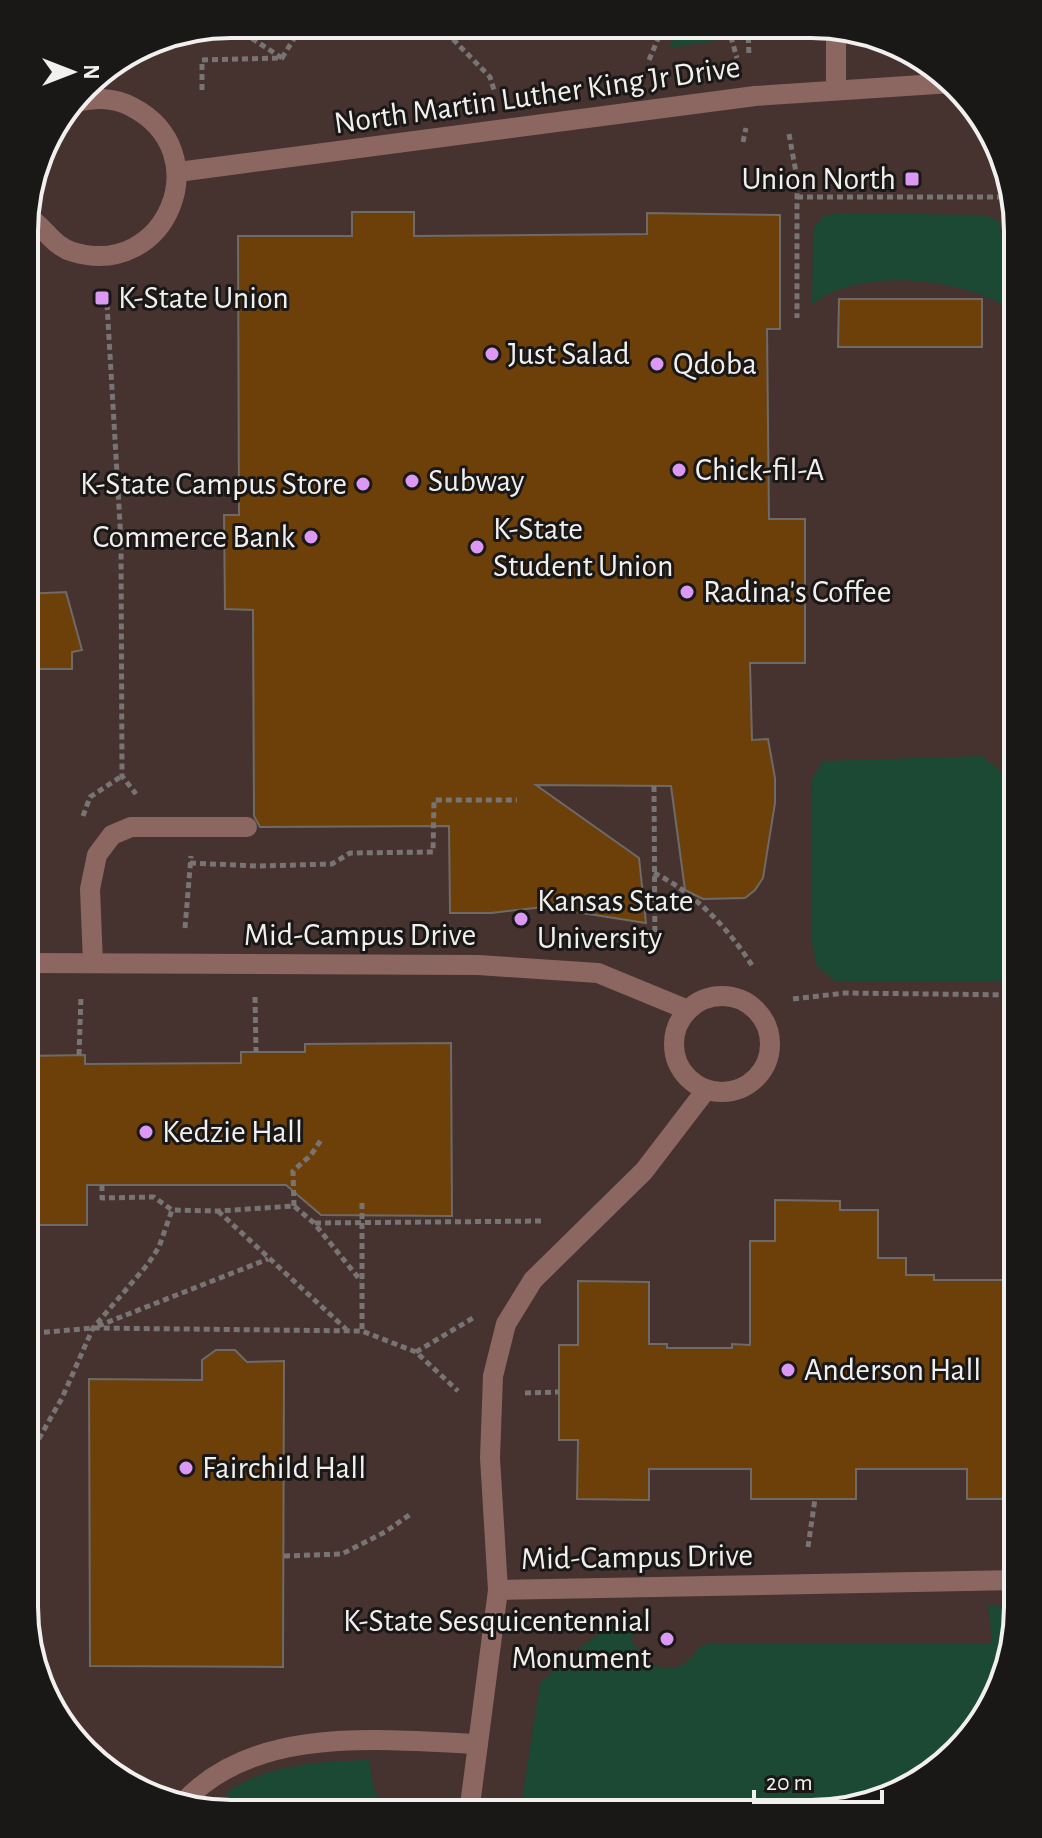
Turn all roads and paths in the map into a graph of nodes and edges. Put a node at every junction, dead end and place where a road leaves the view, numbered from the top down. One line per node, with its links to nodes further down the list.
1 (251, 38): 9 (path)
2 (294, 38): 9 (path)
3 (452, 38): 14 (path)
4 (658, 38): 11 (path)
5 (731, 38): 10 (path)
6 (748, 38): 8 (path)
7 (836, 40): 15 (street)
8 (749, 57)
9 (282, 58): 13 (path)
10 (737, 58)
11 (649, 60)
12 (935, 84): 15 (street, North Martin Luther King Jr Drive)
13 (202, 90)
14 (494, 90)
15 (836, 90): 18 (street, North Martin Luther King Jr Drive)
16 (112, 101): 18 (street)
17 (789, 134): 19 (path)
18 (178, 172): 21 (street)
19 (797, 197): 20 (path); 23 (path)
20 (1000, 197)
21 (38, 226)
22 (107, 304): 24 (path)
23 (797, 318)
24 (122, 776)
25 (654, 786): 29 (path)
26 (517, 800): 28 (path)
27 (247, 827): 32 (street)
28 (190, 863)
29 (654, 873): 30 (path); 33 (path)
30 (655, 955)
31 (38, 963): 32 (street, Mid-Campus Drive)
32 (93, 963): 38 (street, Mid-Campus Drive)
33 (753, 967)
34 (1004, 995): 37 (path)
35 (81, 996): 40 (path)
36 (255, 996): 39 (path)
37 (793, 999)
38 (688, 1010): 41 (street); 41 (street)
39 (256, 1052)
40 (79, 1055)
41 (706, 1090): 68 (street, Mid-Campus Drive)
42 (321, 1140): 45 (path)
43 (102, 1185): 46 (path)
44 (362, 1203): 50 (path)
45 (294, 1206): 47 (path); 49 (path)
46 (172, 1210): 47 (path); 54 (path)
47 (218, 1211): 51 (path)
48 (554, 1221): 50 (path)
49 (314, 1223): 50 (path); 52 (path)
50 (362, 1223): 52 (path)
51 (268, 1259): 54 (path); 55 (path)
52 (361, 1281): 56 (path)
53 (473, 1318): 58 (path)
54 (93, 1328): 55 (path); 57 (path); 62 (path)
55 (347, 1329): 56 (path)
56 (362, 1331): 58 (path)
57 (38, 1333)
58 (416, 1352): 59 (path)
59 (458, 1391)
60 (559, 1392): 61 (path)
61 (520, 1393)
62 (38, 1440)
63 (815, 1499): 65 (path)
64 (412, 1513): 66 (path)
65 (808, 1547)
66 (284, 1556)
67 (1004, 1580): 68 (street, Mid-Campus Drive)
68 (498, 1590): 69 (street)
69 (478, 1744): 70 (street); 71 (street)
70 (190, 1795)
71 (471, 1800)

